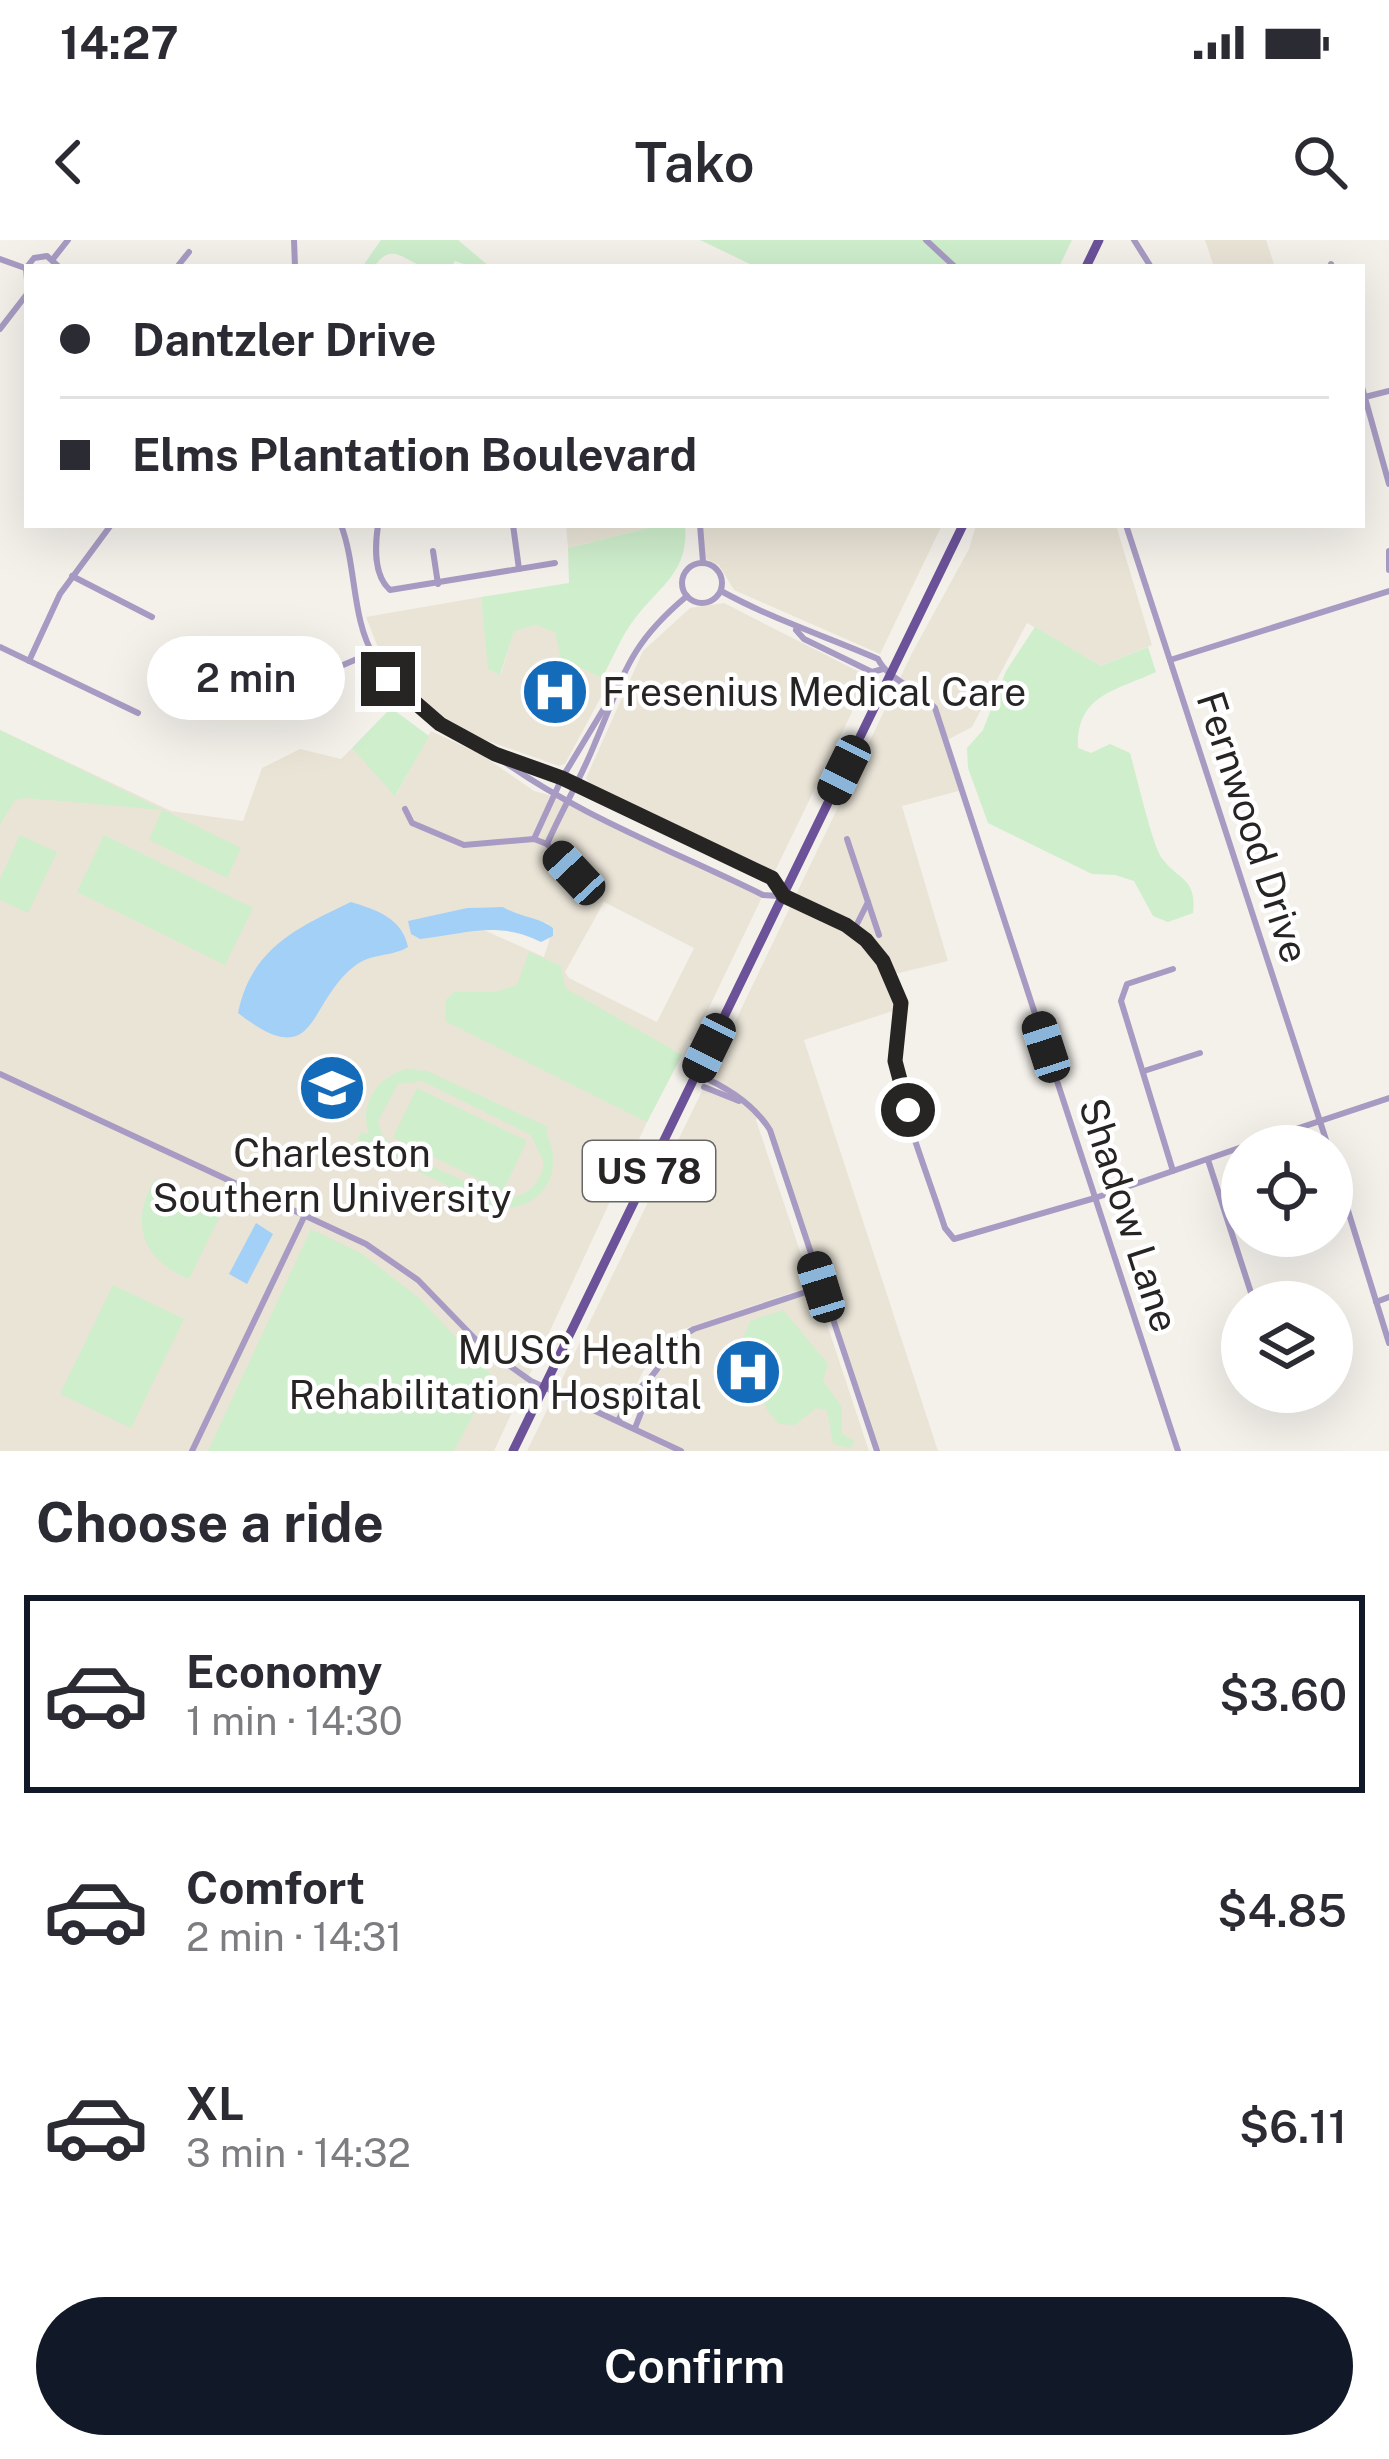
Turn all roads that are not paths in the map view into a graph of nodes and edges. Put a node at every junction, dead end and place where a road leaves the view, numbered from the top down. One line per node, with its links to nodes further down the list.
1 (68, 240): 4 (street)
2 (926, 240): 8 (street)
3 (189, 252): 7 (street)
4 (53, 259): 5 (street); 6 (street)
5 (30, 264)
6 (57, 264)
7 (179, 264)
8 (952, 264)
9 (24, 298): 10 (street)
10 (0, 328)
11 (1389, 391): 12 (street)
12 (1365, 397): 13 (street)
13 (1389, 484)
14 (109, 528): 27 (street)
15 (342, 528): 35 (street)
16 (378, 528): 28 (street)
17 (513, 528): 25 (street)
18 (700, 528): 23 (street)
19 (961, 528): 38 (main road, US 78)
20 (1126, 528): 36 (street, Fernwood Drive)
21 (434, 551): 28 (street)
22 (1389, 551): 26 (street)
23 (703, 562): 29 (street); 31 (street)
24 (555, 563): 25 (street)
25 (519, 569): 28 (street)
26 (1389, 570)
27 (73, 576): 32 (street); 37 (street)
28 (438, 584)
29 (721, 591): 31 (street); 33 (street)
30 (1389, 591): 36 (street)
31 (687, 596): 39 (street)
32 (152, 617)
33 (794, 627): 38 (street); 38 (street)
34 (0, 647): 37 (street)
35 (371, 653): 40 (street); 42 (street)
36 (1171, 660): 64 (street, Fernwood Drive)
37 (29, 661): 41 (street)
38 (887, 672): 52 (main road, US 78); 70 (street, Shadow Lane)
39 (611, 697): 43 (street); 44 (street)
40 (290, 703)
41 (138, 713)
42 (495, 754): 43 (street); 45 (street)
43 (562, 778): 44 (street); 45 (street)
44 (576, 785): 46 (street); 52 (street)
45 (556, 794): 46 (street); 48 (street)
46 (567, 800): 50 (street); 52 (street)
47 (405, 809): 48 (street)
48 (534, 839): 50 (street)
49 (847, 839): 53 (street)
50 (547, 844): 51 (street)
51 (592, 886)
52 (784, 896): 54 (street); 59 (main road, US 78)
53 (868, 902): 54 (street); 55 (street)
54 (854, 930): 70 (street)
55 (879, 935)
56 (1173, 969): 58 (street)
57 (1200, 1053): 58 (street)
58 (1144, 1071): 69 (street)
59 (696, 1073): 63 (street); 79 (main road, US 78)
60 (0, 1074): 71 (street)
61 (704, 1088): 63 (street)
62 (1389, 1098): 64 (street)
63 (741, 1101): 74 (street)
64 (1320, 1119): 65 (street); 66 (street, Fernwood Drive)
65 (1304, 1125)
66 (1322, 1125)
67 (1221, 1155): 68 (street)
68 (1208, 1160): 69 (street); 73 (street)
69 (1173, 1171): 70 (street)
70 (1095, 1198): 86 (street, Shadow Lane)
71 (304, 1217): 79 (street); 82 (street)
72 (1353, 1228): 76 (street)
73 (1247, 1281)
74 (821, 1287): 78 (street); 85 (street)
75 (1389, 1297): 76 (street)
76 (1376, 1302): 77 (street)
77 (1389, 1343)
78 (647, 1380): 80 (street); 81 (street)
79 (544, 1387): 80 (street); 83 (main road, US 78)
80 (619, 1419): 81 (street)
81 (635, 1428): 84 (street)
82 (192, 1451)
83 (513, 1451)
84 (681, 1451)
85 (877, 1451)
86 (1178, 1451)

